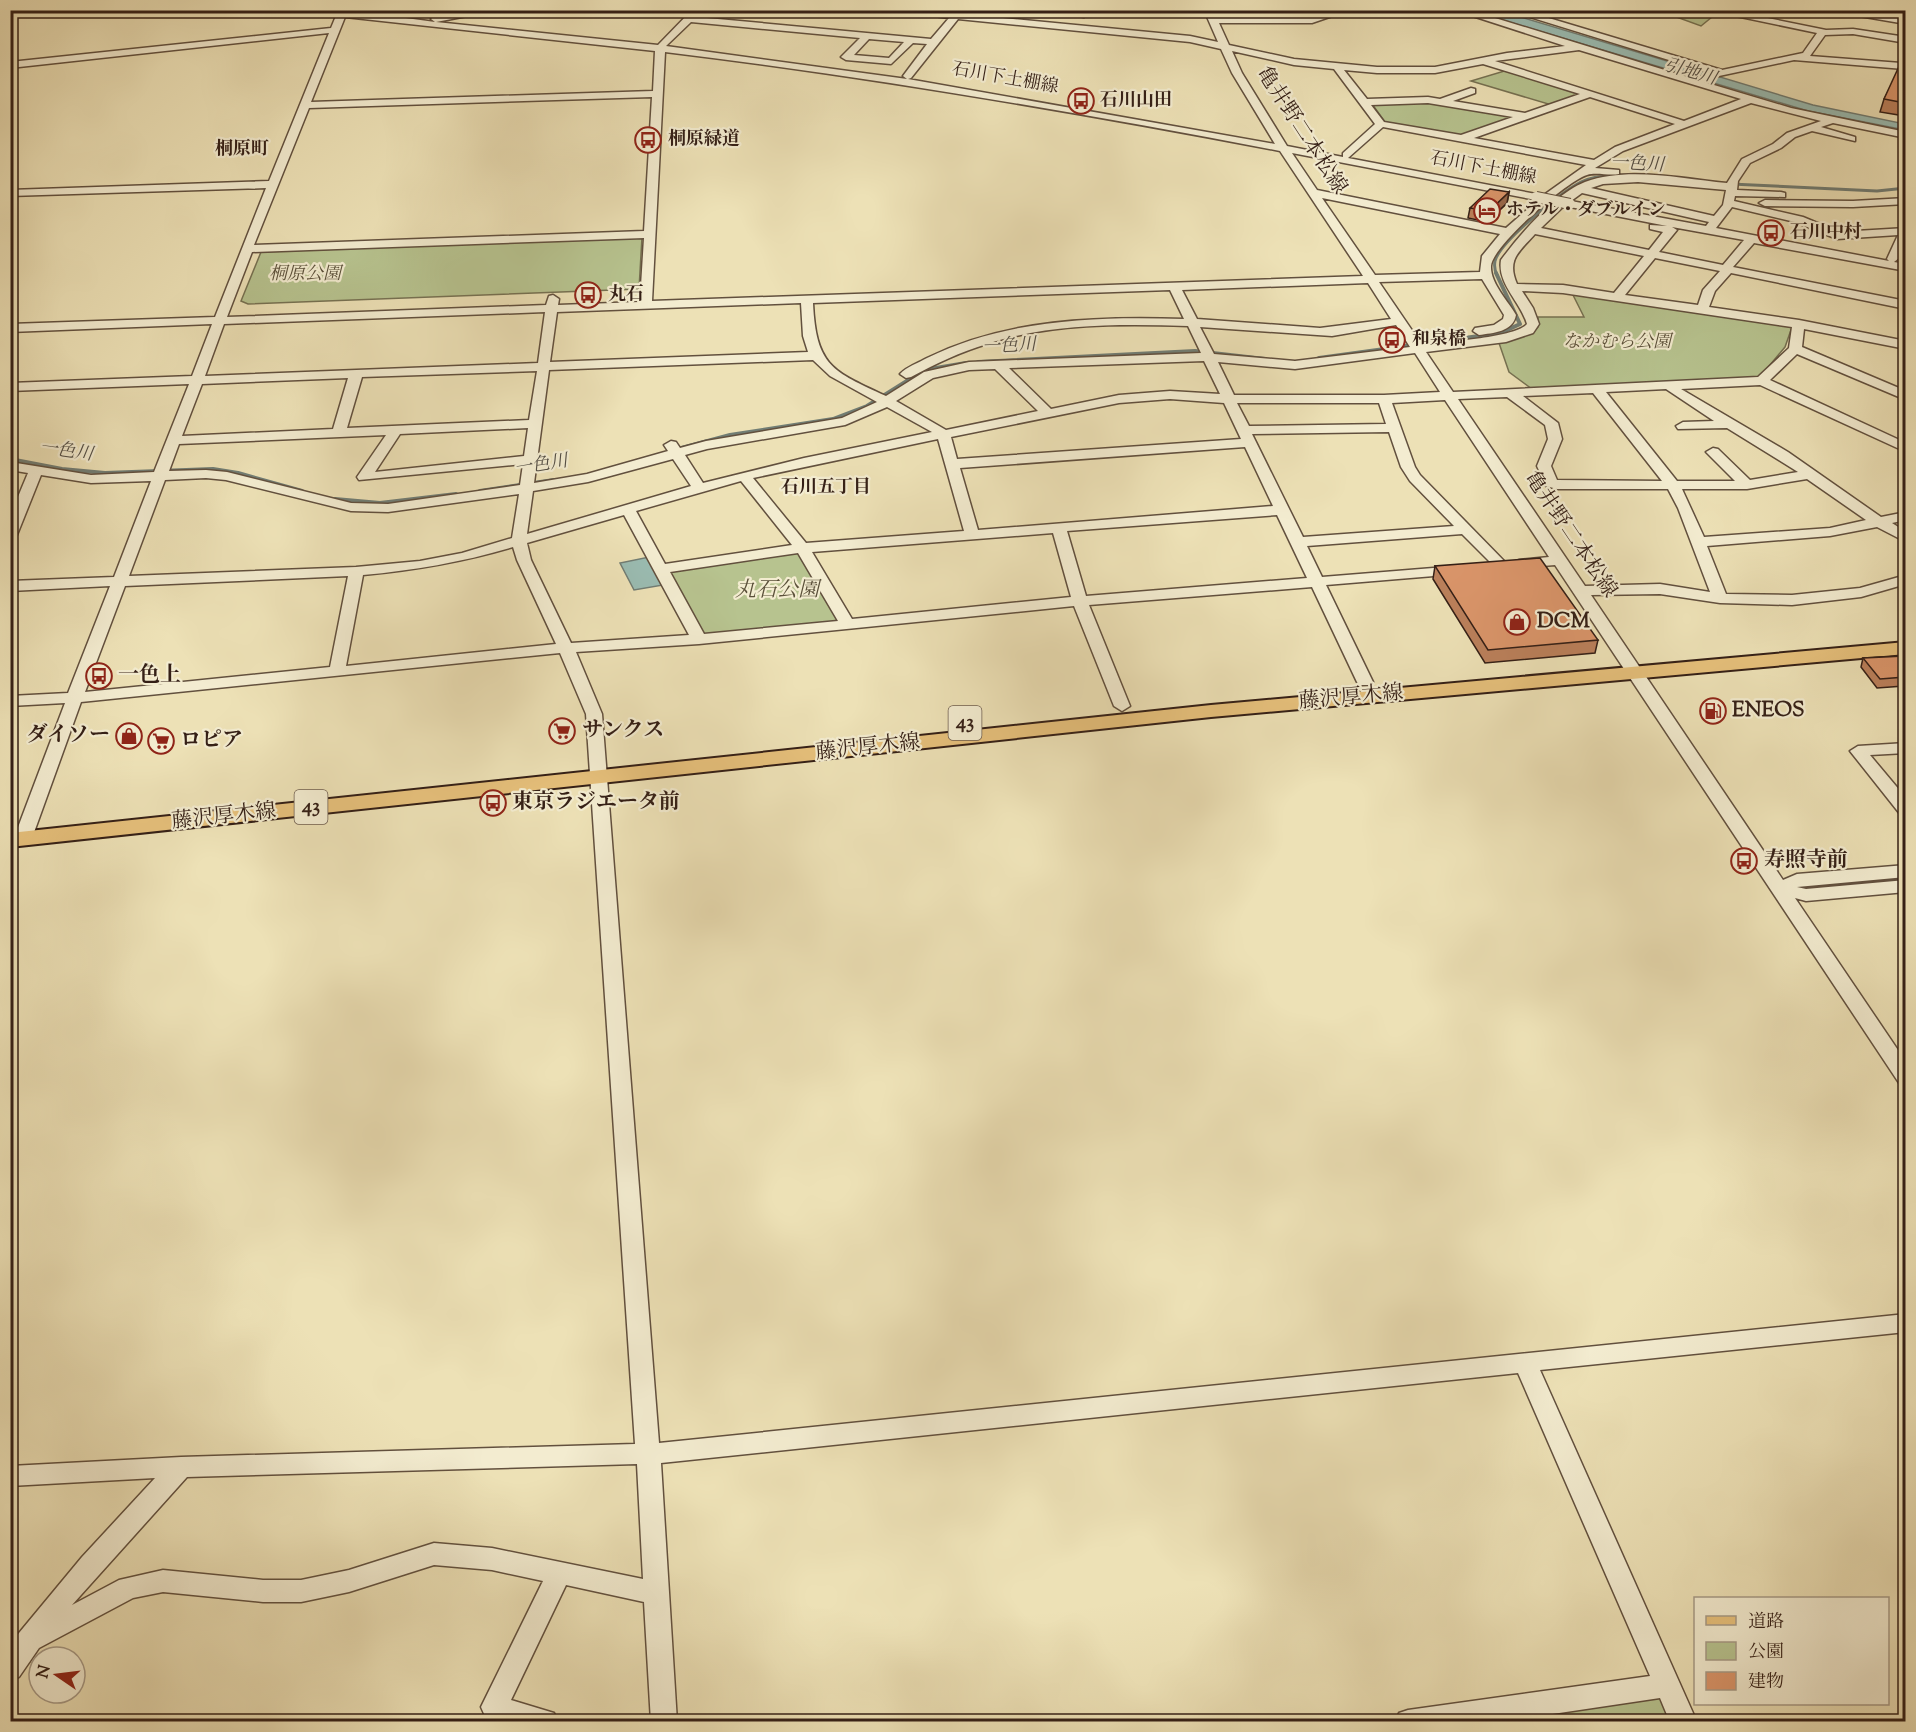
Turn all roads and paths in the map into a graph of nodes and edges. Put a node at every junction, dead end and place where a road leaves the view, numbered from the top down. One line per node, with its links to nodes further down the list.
1 (304, 10): 15 (street, 石川下土棚線)
2 (353, 10): 18 (street, 石川下土棚線)
3 (495, 10): 18 (street)
4 (698, 10): 20 (street)
5 (892, 10): 17 (street)
6 (993, 10): 21 (street)
7 (1047, 10): 13 (street)
8 (1346, 10): 19 (street)
9 (1458, 10): 32 (street)
10 (1568, 10): 14 (street)
11 (1828, 10): 16 (street)
12 (1716, 11): 25 (street)
13 (1085, 12): 23 (street)
14 (1516, 12): 39 (street)
15 (342, 13): 24 (street); 33 (street, 石川下土棚線)
16 (1864, 13): 22 (street); 26 (street)
17 (958, 14): 21 (street); 30 (street)
18 (437, 15): 33 (street, 石川下土棚線)
19 (1210, 15): 31 (street, 亀井野二本松線)
20 (688, 19): 27 (street); 33 (street)
21 (986, 19): 23 (street)
22 (1905, 21)
23 (1074, 28): 31 (street)
24 (335, 30): 37 (street); 48 (street)
25 (1825, 32): 26 (street); 34 (street)
26 (1847, 32): 29 (street)
27 (867, 36): 28 (street); 28 (street)
28 (911, 40): 30 (street)
29 (1905, 40)
30 (933, 42): 40 (street)
31 (1222, 45): 38 (street); 59 (street, 亀井野二本松線)
32 (1579, 46): 35 (street); 41 (street)
33 (661, 47): 40 (street, 石川下土棚線); 43 (street); 59 (street, 石川下土棚線)
34 (1796, 58): 36 (street); 39 (street)
35 (1484, 61): 38 (street); 44 (street)
36 (1905, 64)
37 (10, 65)
38 (1338, 68): 46 (street)
39 (1719, 73): 41 (street)
40 (908, 76): 59 (street, 石川下土棚線)
41 (1699, 81): 45 (street)
42 (1471, 92): 47 (street)
43 (657, 94): 48 (street); 78 (street)
44 (1590, 94): 49 (street); 50 (street)
45 (1751, 99): 51 (street); 54 (street)
46 (1364, 102): 47 (street); 53 (street)
47 (1443, 102): 50 (street)
48 (306, 105): 63 (street)
49 (1653, 114): 52 (street); 54 (street)
50 (1524, 116): 57 (street)
51 (1830, 120): 55 (street); 56 (street)
52 (1635, 122)
53 (1381, 124): 57 (street); 60 (street)
54 (1684, 124): 61 (street)
55 (1808, 127): 58 (street); 64 (street)
56 (1905, 135)
57 (1462, 138): 61 (street)
58 (1851, 139)
59 (1284, 146): 60 (street, 石川下土棚線); 66 (street, 亀井野二本松線); 67 (street, 石川下土棚線)
60 (1347, 155): 67 (street, 石川下土棚線)
61 (1595, 163): 62 (street)
62 (1585, 171): 64 (street); 77 (street)
63 (274, 184): 65 (street); 80 (street)
64 (1731, 190): 68 (street); 69 (street); 70 (street); 73 (street); 74 (street)
65 (10, 193)
66 (1314, 193): 77 (street); 86 (street, 亀井野二本松線)
67 (1540, 195): 69 (street, 石川下土棚線, bridge)
68 (1792, 195)
69 (1576, 197): 71 (street); 73 (street, 石川下土棚線); 73 (street)
70 (1905, 201)
71 (1555, 210): 75 (street); 81 (street)
72 (1869, 222): 74 (street)
73 (1712, 226): 79 (street, 石川下土棚線); 82 (street, 石川下土棚線)
74 (1819, 227): 76 (street)
75 (1533, 230): 81 (street); 89 (street)
76 (1905, 231): 82 (street)
77 (1509, 232): 87 (street)
78 (649, 234): 80 (street); 92 (street)
79 (1751, 239): 84 (street, 石川下土棚線); 85 (street)
80 (247, 249): 96 (street)
81 (1652, 254): 85 (street); 90 (street)
82 (1893, 260): 83 (street, 石川下土棚線)
83 (1905, 262)
84 (1905, 268)
85 (1727, 269): 94 (street); 95 (street)
86 (1368, 274): 87 (street); 88 (street); 92 (street); 98 (street, 亀井野二本松線)
87 (1487, 275): 102 (street)
88 (1174, 285): 91 (street); 99 (street)
89 (1514, 287): 90 (street); 102 (street)
90 (1617, 297): 95 (street)
91 (807, 299): 92 (street); 106 (street)
92 (646, 300): 93 (street)
93 (552, 304): 96 (street); 108 (street)
94 (1905, 305)
95 (1702, 310): 100 (street)
96 (221, 316): 97 (street); 101 (street); 110 (street)
97 (10, 318)
98 (1399, 321): 99 (street); 102 (street, 亀井野二本松線)
99 (1190, 323): 105 (street); 118 (street)
100 (1799, 324): 103 (street); 104 (street)
101 (10, 328)
102 (1415, 345): 105 (street); 116 (street, 亀井野二本松線)
103 (1905, 345)
104 (1795, 349): 111 (street); 117 (street)
105 (1205, 354): 107 (street); 119 (street)
106 (816, 356): 108 (street); 118 (street)
107 (998, 364): 118 (street); 121 (street)
108 (542, 367): 109 (street); 122 (street)
109 (356, 374): 110 (street); 127 (street)
110 (197, 381): 113 (street); 130 (street)
111 (1762, 381): 112 (street); 131 (street)
112 (1668, 385): 114 (street); 123 (street)
113 (10, 387)
114 (1596, 388): 115 (street); 143 (street)
115 (1510, 393): 116 (street); 143 (street)
116 (1450, 396): 120 (street); 159 (street, 亀井野二本松線)
117 (1905, 396)
118 (881, 398): 128 (street); 132 (street)
119 (1230, 399): 120 (street); 121 (street); 129 (street)
120 (1384, 399): 125 (street)
121 (1047, 412): 128 (street)
122 (535, 424): 126 (street); 135 (street)
123 (1728, 424): 124 (street); 140 (street)
124 (1683, 426)
125 (1394, 428): 129 (street); 151 (street)
126 (396, 430): 127 (street); 135 (street)
127 (339, 433): 130 (street)
128 (943, 434): 136 (street); 141 (street)
129 (1248, 436): 136 (street); 147 (street)
130 (174, 440): 139 (street)
131 (1902, 444)
132 (674, 449): 142 (street); 145 (street)
133 (1713, 452): 144 (street)
134 (10, 454): 139 (street)
135 (531, 459): 142 (street)
136 (952, 464): 153 (street)
137 (10, 466): 138 (street)
138 (36, 471): 139 (street); 152 (street)
139 (160, 472): 142 (street); 164 (street)
140 (1810, 474): 144 (street); 149 (street)
141 (744, 476): 145 (street); 158 (street)
142 (528, 483): 155 (street)
143 (1673, 485): 144 (street); 157 (street)
144 (1747, 485)
145 (700, 489): 146 (street)
146 (628, 510): 155 (street); 161 (street)
147 (1283, 510): 150 (street); 156 (street)
148 (1905, 516): 149 (street)
149 (1879, 521): 154 (street); 157 (street)
150 (1059, 528): 153 (street); 169 (street)
151 (1465, 530): 156 (street); 160 (street)
152 (10, 535)
153 (972, 535): 158 (street)
154 (1905, 538)
155 (519, 541): 162 (street); 173 (street)
156 (1298, 542): 165 (street)
157 (1699, 542): 168 (street)
158 (802, 548): 161 (street); 170 (street)
159 (1559, 560): 160 (street); 167 (street, 亀井野二本松線)
160 (1502, 566): 165 (street)
161 (662, 569): 172 (street)
162 (356, 571): 164 (street); 176 (street)
163 (1905, 579): 168 (street)
164 (120, 580): 166 (street); 178 (street)
165 (1317, 581): 169 (street); 177 (street)
166 (10, 586)
167 (1580, 591): 168 (street); 175 (street, 亀井野二本松線)
168 (1720, 598)
169 (1080, 602): 170 (street); 180 (street)
170 (847, 623): 172 (street)
171 (1905, 637): 175 (main road, 藤沢厚木線 / 43)
172 (699, 639): 173 (street)
173 (566, 648): 176 (street); 182 (street)
174 (1905, 648): 175 (main road, 藤沢厚木線 / 43)
175 (1631, 667): 177 (main road, 藤沢厚木線 / 43); 182 (main road, 藤沢厚木線 / 43); 187 (street, 亀井野二本松線)
176 (337, 672): 178 (street)
177 (1365, 682): 180 (main road, 藤沢厚木線 / 43)
178 (74, 698): 179 (street); 184 (street)
179 (10, 701)
180 (1122, 706): 182 (main road, 藤沢厚木線 / 43)
181 (1905, 748): 183 (street)
182 (598, 769): 184 (main road, 藤沢厚木線 / 43); 191 (street)
183 (1905, 810)
184 (17, 832)
185 (1905, 872): 187 (street)
186 (1905, 886): 187 (street)
187 (1778, 889): 188 (street, 亀井野二本松線)
188 (1905, 1078)
189 (1905, 1323): 190 (street)
190 (1524, 1361): 191 (street); 198 (street)
191 (648, 1454): 192 (street); 195 (street)
192 (181, 1467): 193 (street); 196 (street)
193 (10, 1476)
194 (560, 1572): 195 (street); 196 (street); 199 (street)
195 (656, 1593): 200 (street)
196 (28, 1641): 197 (street)
197 (10, 1669)
198 (1669, 1685): 201 (street); 202 (street)
199 (545, 1722)
200 (664, 1722)
201 (1408, 1722)
202 (1684, 1722)

